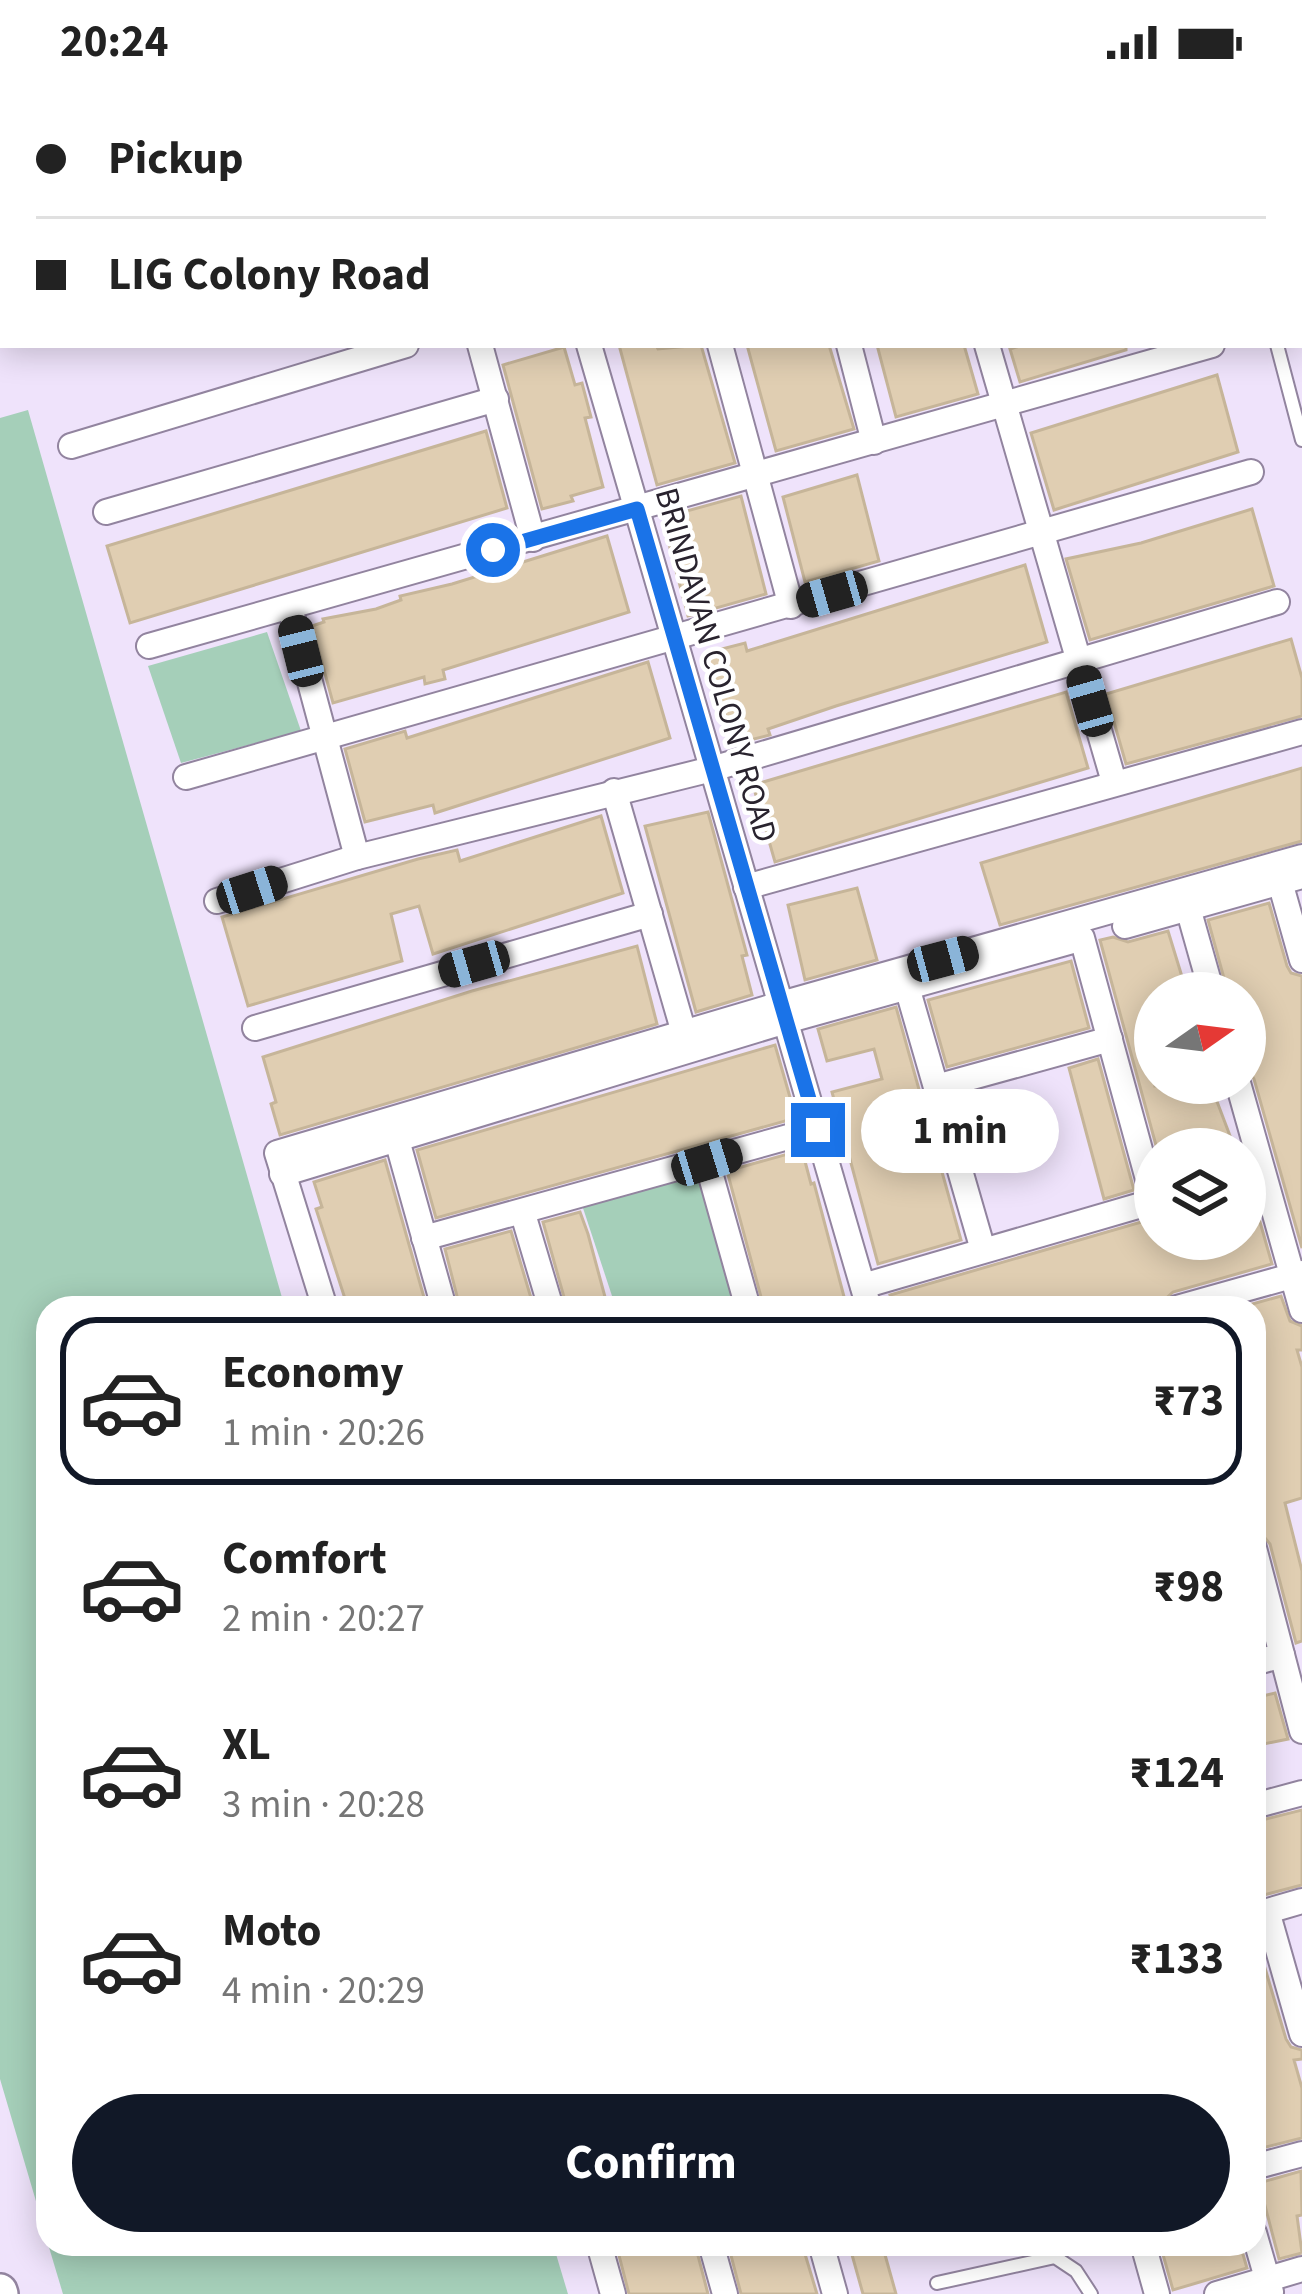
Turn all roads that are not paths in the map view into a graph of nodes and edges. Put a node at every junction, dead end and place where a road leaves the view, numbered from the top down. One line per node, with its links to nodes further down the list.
1 (396, 348): 13 (street)
2 (482, 348): 9 (street)
3 (590, 348): 16 (street, BRINDAVAN COLONY ROAD)
4 (721, 348): 15 (street)
5 (850, 348): 12 (street)
6 (988, 348): 10 (street)
7 (1201, 348): 10 (street)
8 (1277, 348): 11 (lane)
9 (496, 399): 17 (street); 19 (street)
10 (1004, 404): 12 (street); 18 (street)
11 (1301, 431)
12 (874, 442): 15 (street)
13 (71, 446)
14 (1250, 472): 18 (street)
15 (755, 476): 16 (street); 21 (street)
16 (637, 509): 19 (street); 23 (street, BRINDAVAN COLONY ROAD)
17 (106, 512)
18 (1041, 533): 21 (street); 25 (street)
19 (533, 539): 22 (street)
20 (1277, 602): 25 (street)
21 (791, 606): 23 (street)
22 (290, 608): 24 (street); 27 (street)
23 (672, 636): 27 (street); 28 (street, BRINDAVAN COLONY ROAD)
24 (149, 646)
25 (1079, 661): 28 (street); 30 (street)
26 (1302, 732): 30 (street)
27 (322, 736): 29 (street); 32 (street)
28 (712, 769): 31 (street); 35 (street, BRINDAVAN COLONY ROAD)
29 (186, 777)
30 (1114, 782): 35 (street)
31 (614, 791): 32 (street); 38 (street)
32 (357, 857): 36 (street)
33 (1302, 857): 43 (street)
34 (1291, 879): 37 (street); 40 (street)
35 (746, 887): 43 (street, BRINDAVAN COLONY ROAD)
36 (218, 902)
37 (1188, 908): 39 (street); 41 (street)
38 (650, 914): 44 (street); 45 (street)
39 (1082, 938): 42 (street); 46 (street)
40 (1302, 960)
41 (1206, 972)
42 (907, 987): 43 (street); 47 (street)
43 (783, 1013): 45 (street); 49 (street, BRINDAVAN COLONY ROAD); 50 (street)
44 (255, 1028)
45 (684, 1033): 52 (street)
46 (1109, 1039): 47 (street); 48 (street)
47 (936, 1087): 57 (street)
48 (1134, 1129)
49 (818, 1130): 51 (street); 63 (street, BRINDAVAN COLONY ROAD)
50 (397, 1140): 52 (street); 56 (street)
51 (707, 1162): 55 (street); 62 (street)
52 (282, 1174): 59 (street)
53 (1266, 1202): 58 (street)
54 (1134, 1207): 57 (street)
55 (523, 1214): 56 (street); 61 (street)
56 (424, 1238): 60 (street)
57 (983, 1250): 64 (street)
58 (1297, 1274): 65 (street); 66 (street)
59 (322, 1296)
60 (441, 1296)
61 (547, 1296)
62 (745, 1296)
63 (866, 1296)
64 (868, 1296)
65 (1223, 1296)
66 (1302, 1310)
67 (1266, 1593): 68 (street)
68 (1282, 1655): 69 (street); 70 (street)
69 (1266, 1660)
70 (1302, 1731)
71 (1302, 1792): 72 (street)
72 (1266, 1802)
73 (1302, 1901): 74 (street)
74 (1266, 1911)
75 (1266, 1930): 76 (street)
76 (1302, 2034)
77 (1302, 2154): 78 (street)
78 (1266, 2164)
79 (602, 2256): 87 (street)
80 (714, 2256): 88 (street)
81 (824, 2256): 89 (street)
82 (1146, 2256): 91 (street)
83 (1260, 2256): 86 (street)
84 (1302, 2269): 86 (street)
85 (937, 2283): 90 (lane)
86 (1269, 2286): 92 (street)
87 (613, 2294)
88 (725, 2294)
89 (835, 2294)
90 (1091, 2294)
91 (1157, 2294)
92 (1217, 2294)

